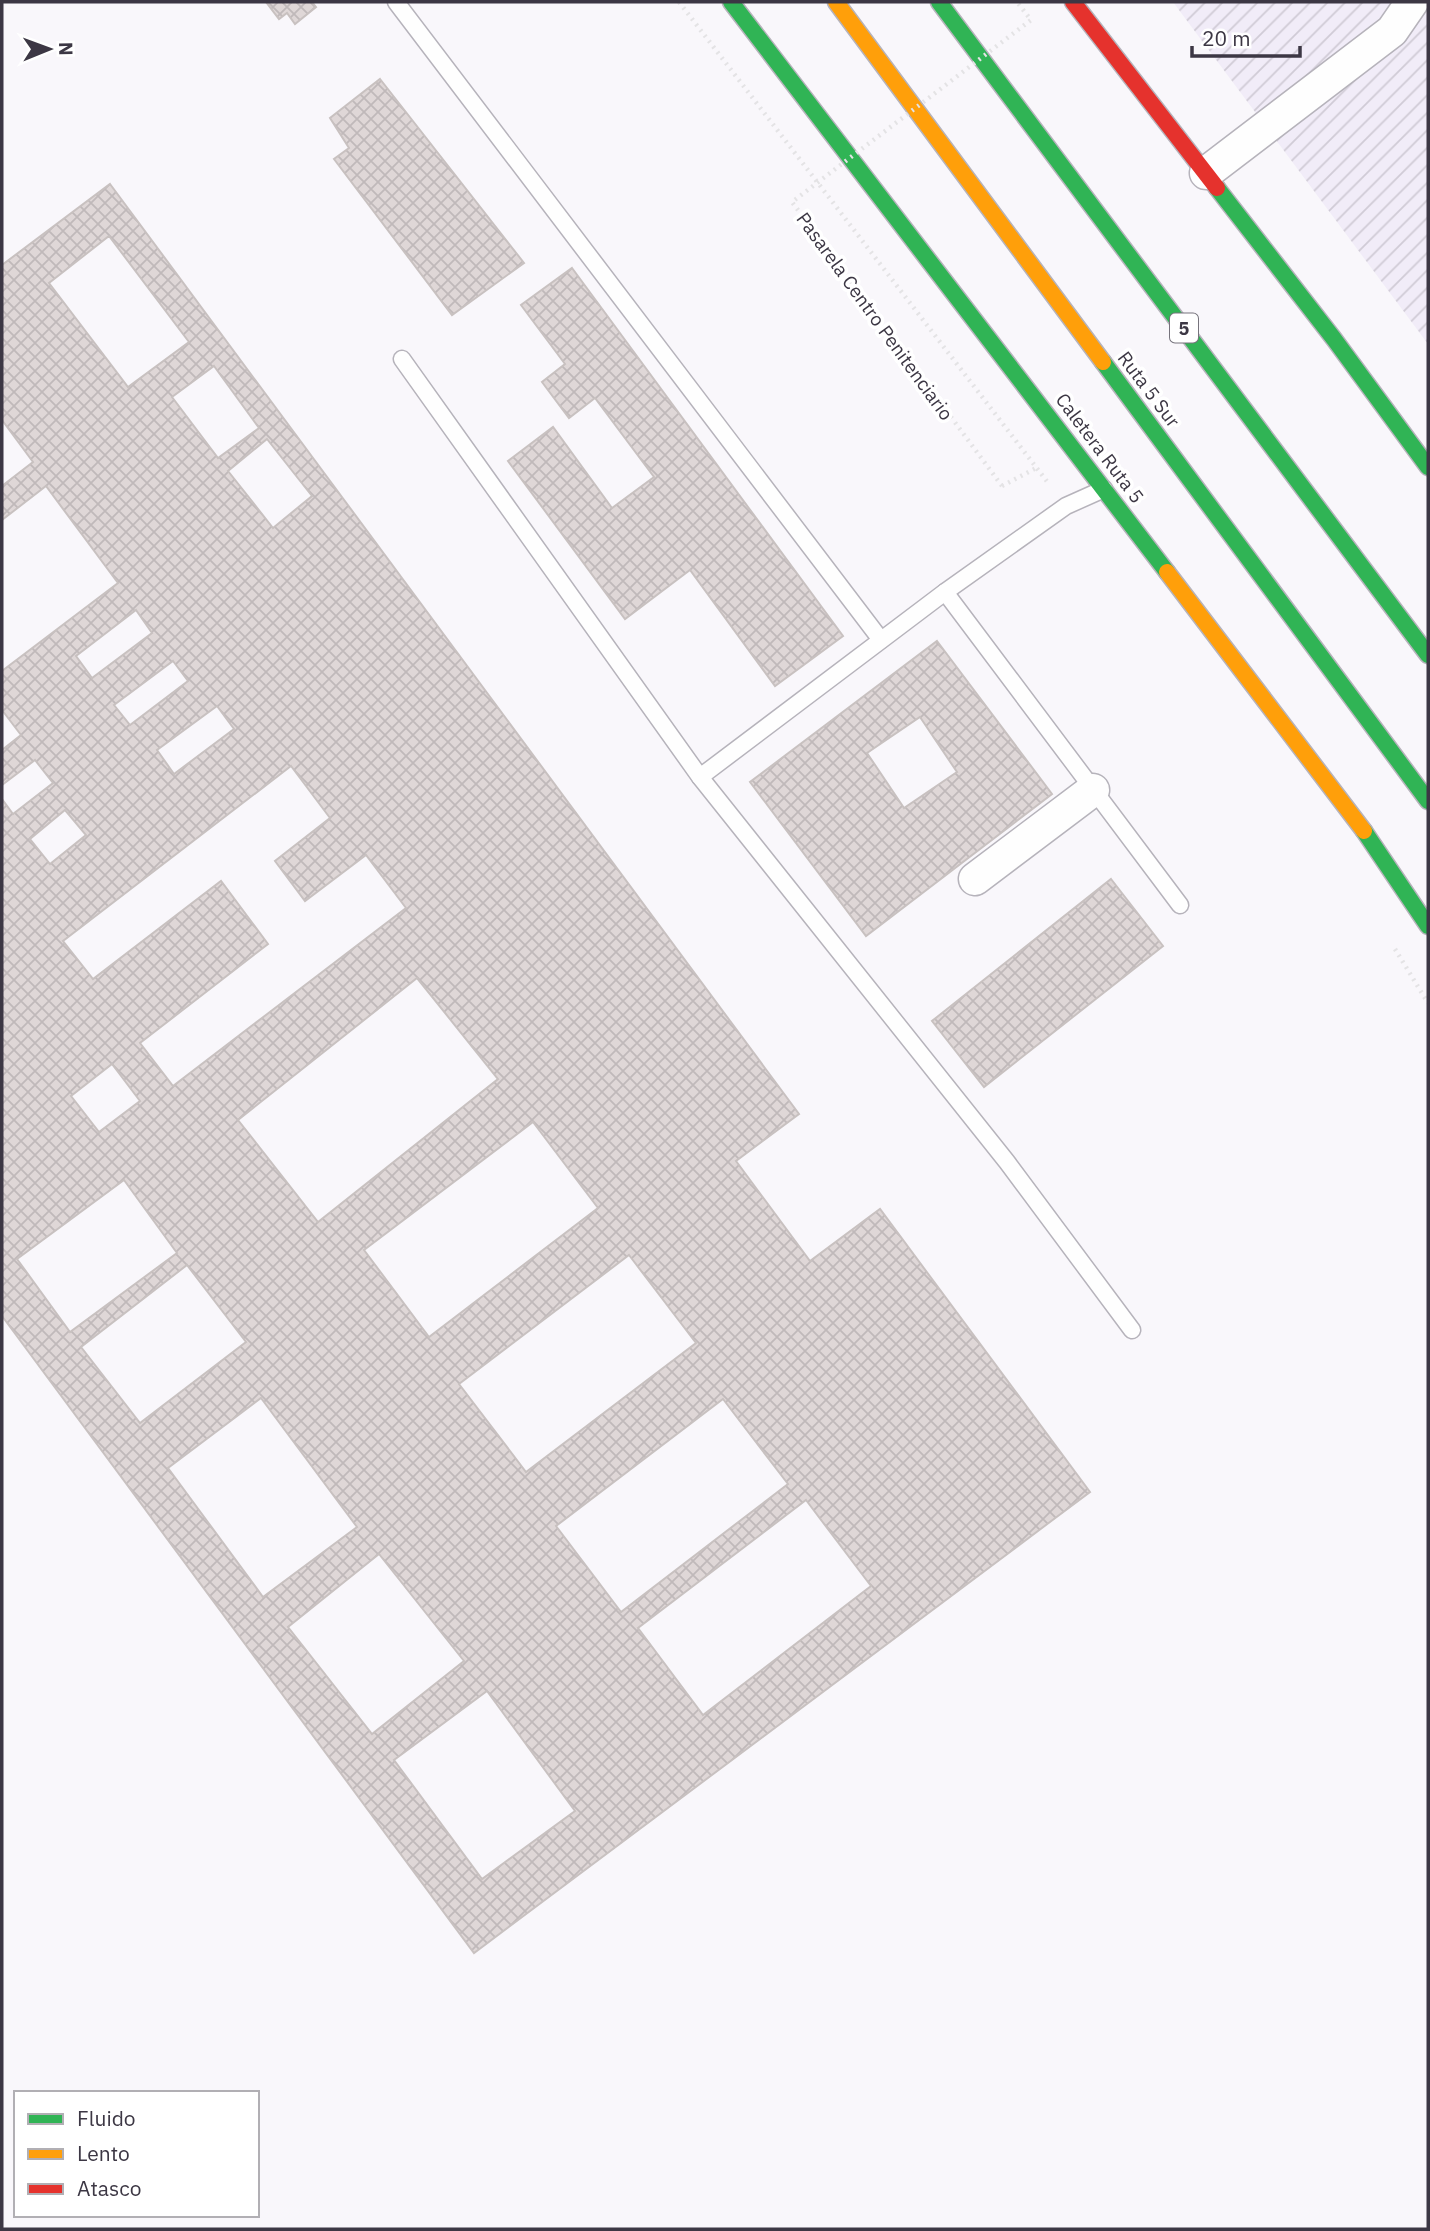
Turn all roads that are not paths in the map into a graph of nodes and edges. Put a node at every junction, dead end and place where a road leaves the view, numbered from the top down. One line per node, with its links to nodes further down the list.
1 (396, 2): 12 (lane)
2 (731, 2): 10 (main road, Caletera Ruta 5)
3 (836, 2): 16 (main road, Ruta 5 Sur)
4 (939, 2): 13 (main road, 5)
5 (1073, 2): 7 (main road)
6 (1412, 2): 7 (street)
7 (1206, 173): 9 (main road)
8 (402, 359): 14 (lane)
9 (1428, 467)
10 (1104, 489): 11 (lane); 19 (main road, Caletera Ruta 5)
11 (944, 592): 12 (lane); 15 (lane)
12 (881, 640): 14 (lane)
13 (1428, 655)
14 (700, 777): 20 (lane)
15 (1093, 790): 17 (street); 18 (lane)
16 (1428, 801)
17 (975, 878)
18 (1180, 905)
19 (1428, 926)
20 (1132, 1330)

